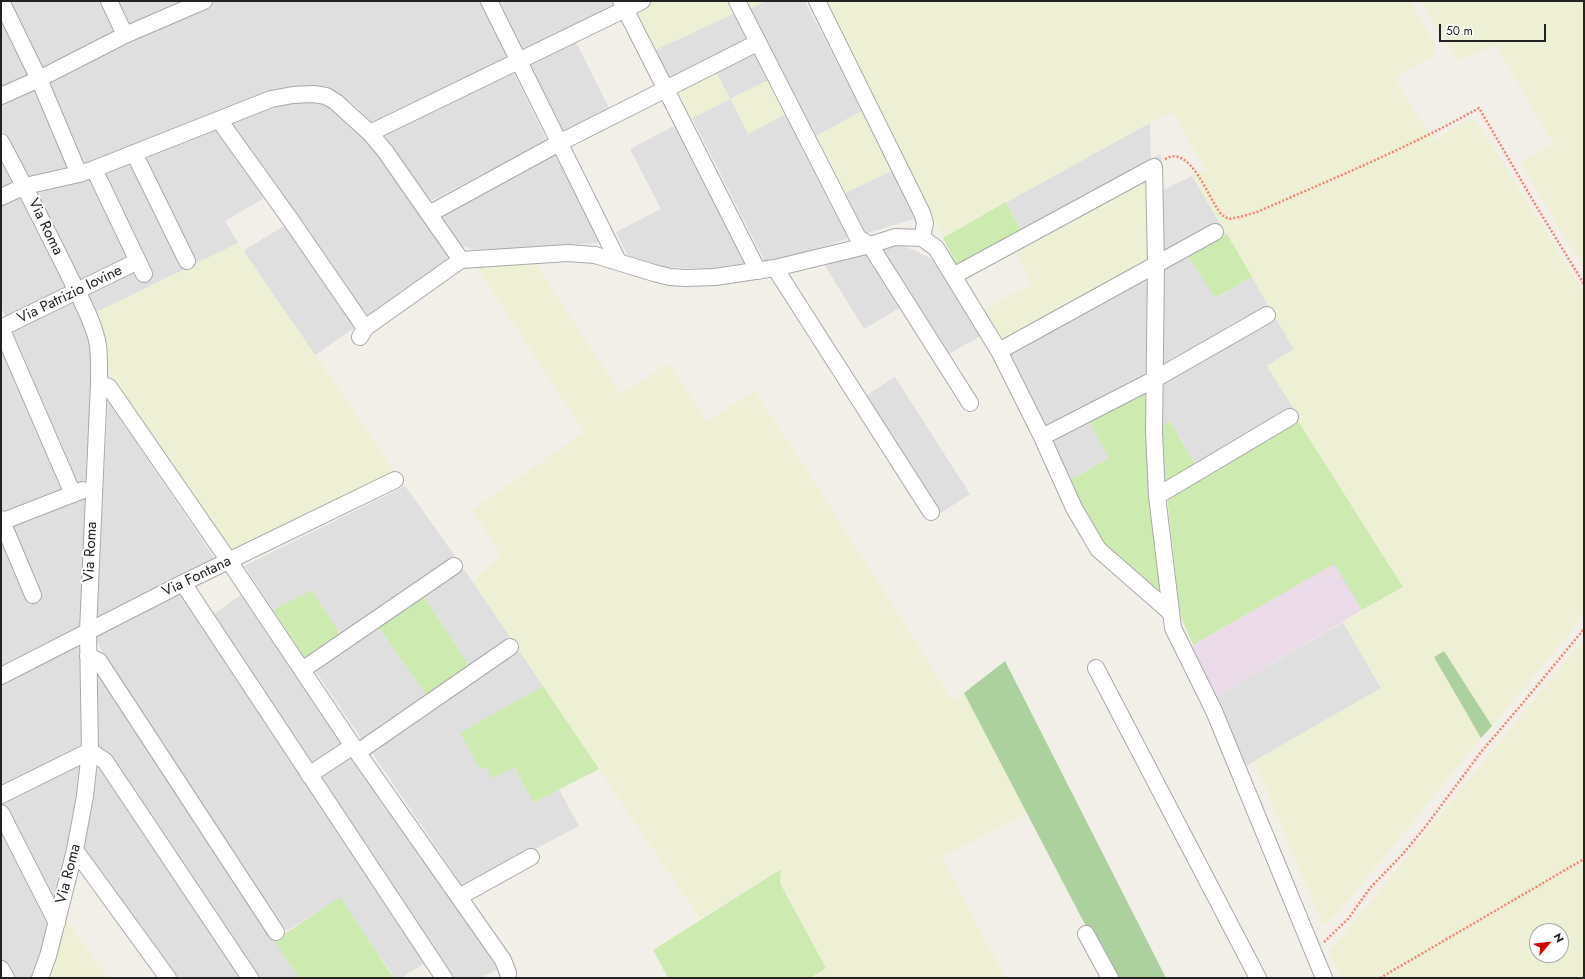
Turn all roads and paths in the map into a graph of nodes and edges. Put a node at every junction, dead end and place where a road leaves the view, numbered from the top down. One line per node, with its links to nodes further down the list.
1 (1, 1): 12 (street)
2 (109, 1): 9 (street)
3 (204, 1): 9 (street)
4 (489, 1): 11 (street)
5 (642, 1): 8 (street)
6 (737, 1): 10 (street)
7 (816, 1): 26 (street)
8 (623, 5): 11 (street); 13 (street)
9 (125, 35): 12 (street)
10 (758, 43): 13 (street); 27 (street)
11 (518, 61): 16 (street); 18 (street)
12 (39, 79): 14 (street); 21 (street)
13 (665, 90): 18 (street); 33 (street)
14 (1, 96)
15 (219, 120): 16 (street); 19 (street); 28 (street)
16 (370, 133): 24 (street)
17 (1, 142): 22 (street, Via Roma)
18 (559, 143): 24 (street); 29 (street)
19 (134, 153): 21 (street); 30 (street)
20 (1154, 167): 31 (street); 34 (street); 35 (path)
21 (86, 172): 22 (street); 36 (street, Via Patrizio Iovine)
22 (25, 186): 23 (street); 36 (street, Via Roma)
23 (1, 197)
24 (430, 214): 28 (street)
25 (1215, 232): 31 (street)
26 (922, 238): 27 (street); 34 (street)
27 (870, 245): 32 (street); 42 (street)
28 (461, 260): 29 (street)
29 (618, 261): 33 (street)
30 (187, 262)
31 (1156, 265): 39 (street); 40 (street)
32 (775, 268): 33 (street); 49 (street)
33 (758, 271)
34 (953, 276): 39 (street)
35 (1584, 284)
36 (77, 292): 38 (street, Via Patrizio Iovine); 41 (street, Via Roma)
37 (1267, 315): 40 (street)
38 (1, 328): 47 (street)
39 (999, 351): 44 (street)
40 (1155, 379): 44 (street); 48 (street)
41 (99, 383): 46 (street, Via Roma); 51 (street)
42 (970, 403)
43 (1290, 417): 48 (street)
44 (1042, 437): 55 (street)
45 (395, 480): 51 (street, Via Fontana)
46 (95, 486): 47 (street); 57 (street, Via Roma)
47 (73, 494): 50 (street)
48 (1157, 496): 55 (street)
49 (931, 512)
50 (1, 521): 54 (street)
51 (229, 561): 53 (street, Via Fontana); 61 (street)
52 (454, 566): 61 (street)
53 (183, 583): 57 (street, Via Fontana); 65 (street)
54 (33, 595)
55 (1171, 613): 75 (street)
56 (1584, 629): 75 (path)
57 (88, 631): 59 (street, Via Roma); 62 (street, Via Fontana)
58 (510, 647): 63 (street)
59 (88, 656): 64 (street, Via Roma); 73 (street)
60 (1096, 668): 84 (street)
61 (302, 670): 63 (street)
62 (1, 676)
63 (355, 749): 65 (street); 71 (street)
64 (90, 751): 66 (street); 68 (street, Via Roma); 81 (street)
65 (309, 775): 82 (street)
66 (1, 795)
67 (1, 813): 72 (street)
68 (75, 850): 72 (street, Via Roma); 80 (street)
69 (531, 857): 71 (street)
70 (1584, 858): 86 (path)
71 (458, 897): 77 (street)
72 (57, 923): 79 (street, Via Roma)
73 (276, 932)
74 (1086, 934): 83 (street)
75 (1313, 952): 85 (street)
76 (1, 968): 78 (street)
77 (508, 973)
78 (6, 978)
79 (40, 978)
80 (168, 978)
81 (250, 978)
82 (444, 978)
83 (1110, 978)
84 (1258, 978)
85 (1324, 978)
86 (1380, 978)

